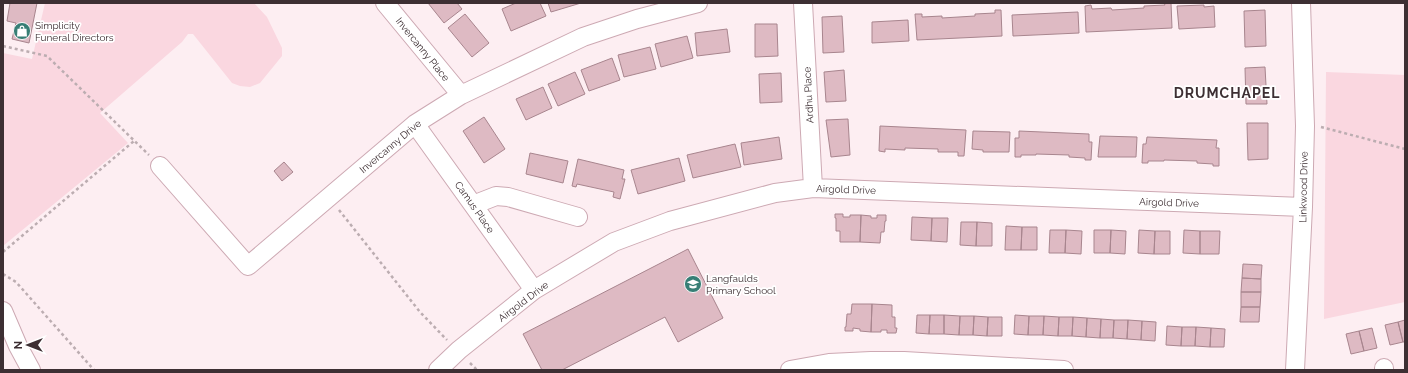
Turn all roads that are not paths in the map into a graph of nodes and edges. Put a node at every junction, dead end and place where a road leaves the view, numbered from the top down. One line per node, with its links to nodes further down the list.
1 (385, 3): 5 (street, Invercanny Place)
2 (698, 3): 5 (street, Invercanny Drive)
3 (803, 3): 8 (street, Ardhu Place)
4 (1301, 3): 10 (street, Linkwood Drive)
5 (461, 95): 6 (street, Invercanny Drive)
6 (416, 124): 7 (street, Invercanny Drive); 9 (street, Camus Place)
7 (160, 166)
8 (813, 188): 10 (street, Airgold Drive); 12 (street, Airgold Drive)
9 (474, 205): 11 (street); 12 (street, Camus Place)
10 (1303, 207): 18 (street, Linkwood Drive)
11 (578, 217)
12 (534, 290): 15 (street, Airgold Drive)
13 (3, 311): 14 (street)
14 (31, 370)
15 (438, 370)
16 (790, 370): 17 (street)
17 (1064, 370)
18 (1295, 370)

